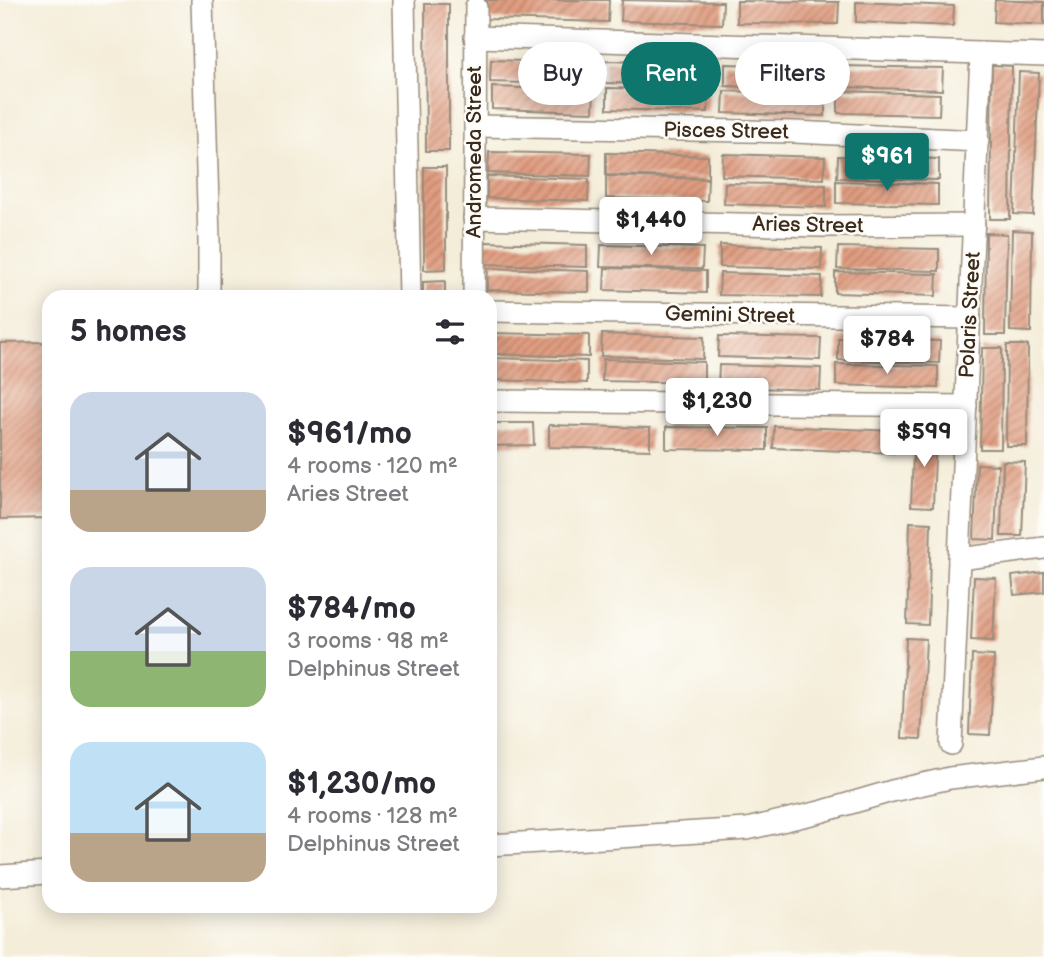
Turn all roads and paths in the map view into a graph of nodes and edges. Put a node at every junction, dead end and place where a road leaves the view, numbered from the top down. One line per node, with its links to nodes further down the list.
1 (202, 0): 11 (street)
2 (404, 0): 12 (street)
3 (476, 7): 4 (street, Andromeda Street)
4 (475, 37): 5 (street); 7 (street, Andromeda Street)
5 (981, 53): 6 (street); 8 (street, Polaris Street)
6 (1043, 54)
7 (475, 126): 8 (street, Pisces Street); 9 (street, Andromeda Street)
8 (978, 141): 10 (street, Polaris Street)
9 (474, 218): 10 (street, Aries Street); 13 (street, Andromeda Street)
10 (974, 225): 15 (street, Polaris Street)
11 (209, 290)
12 (410, 290)
13 (474, 290)
14 (497, 311): 15 (street, Gemini Street)
15 (970, 318): 17 (street, Polaris Street)
16 (497, 401): 17 (street)
17 (966, 406): 19 (street, Polaris Street)
18 (1044, 548): 19 (street)
19 (960, 559): 20 (street, Polaris Street)
20 (951, 744)
21 (1044, 767): 22 (street)
22 (497, 845)
23 (42, 873): 24 (street)
24 (0, 876)

